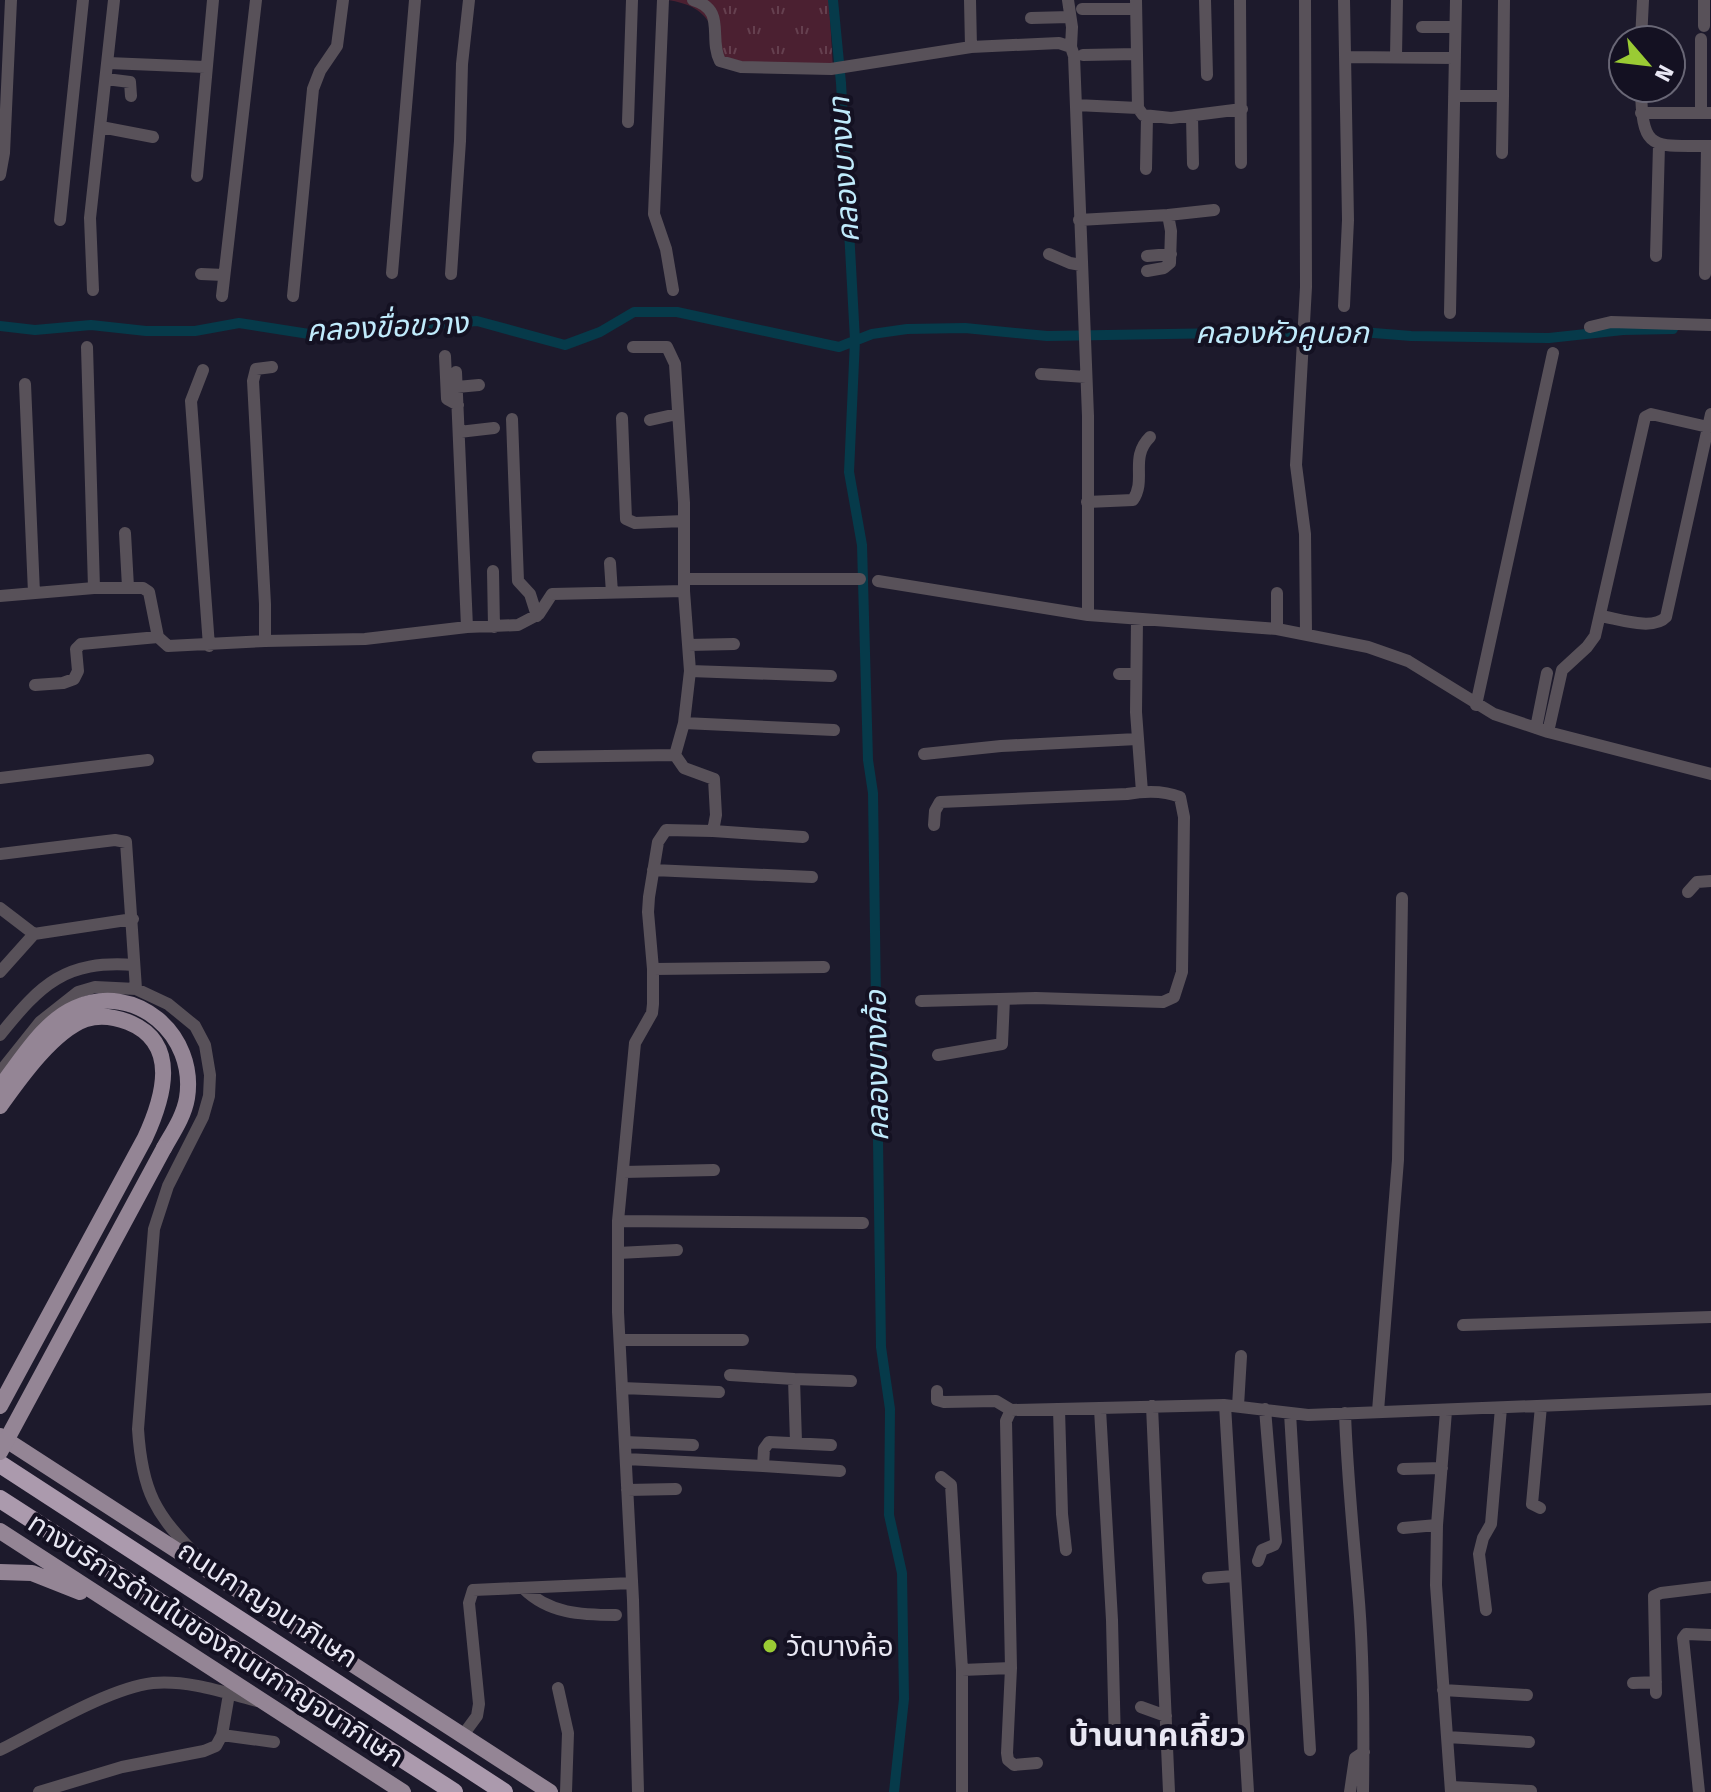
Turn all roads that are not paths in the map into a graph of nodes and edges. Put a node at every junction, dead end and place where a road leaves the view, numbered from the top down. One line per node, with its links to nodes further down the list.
1 (11, 0): 41 (street)
2 (83, 0): 65 (street)
3 (114, 0): 37 (street)
4 (213, 0): 38 (street)
5 (256, 0): 77 (street)
6 (343, 0): 81 (street)
7 (415, 0): 73 (street)
8 (469, 0): 75 (street)
9 (632, 0): 52 (street)
10 (663, 0): 79 (street)
11 (693, 0): 30 (street)
12 (970, 0): 30 (street)
13 (1068, 0): 25 (street)
14 (1205, 0): 39 (street)
15 (1240, 0): 47 (street)
16 (1305, 0): 128 (street)
17 (1344, 0): 35 (street)
18 (1397, 0): 34 (street)
19 (1456, 0): 29 (street)
20 (1504, 0): 44 (street)
21 (1643, 0): 27 (street)
22 (1704, 0): 50 (street)
23 (1136, 4): 24 (street); 32 (street)
24 (1082, 9)
25 (1070, 17): 26 (street); 31 (street)
26 (1031, 18)
27 (1642, 24)
28 (1422, 27): 29 (street)
29 (1455, 27): 36 (street)
30 (971, 47): 31 (street)
31 (1071, 47): 46 (street)
32 (1137, 54): 33 (street); 48 (street)
33 (1083, 55)
34 (1396, 56): 35 (street); 36 (street)
35 (1345, 57): 82 (street)
36 (1455, 58): 43 (street)
37 (108, 63): 38 (street); 40 (street)
38 (205, 67): 62 (street)
39 (1207, 75)
40 (106, 79): 42 (street); 53 (street)
41 (4, 81): 61 (street)
42 (131, 96)
43 (1454, 96): 44 (street); 83 (street)
44 (1503, 96): 57 (street)
45 (1641, 104): 49 (street)
46 (1076, 105): 48 (street); 66 (street)
47 (1242, 109): 51 (street); 58 (street)
48 (1142, 113): 51 (street); 60 (street)
49 (1641, 113): 50 (street); 55 (street)
50 (1706, 113)
51 (1192, 116): 59 (street)
52 (628, 122)
53 (101, 127): 54 (street); 78 (street)
54 (153, 137)
55 (1659, 145): 56 (street); 70 (street)
56 (1709, 146): 76 (street)
57 (1502, 153)
58 (1241, 163)
59 (1193, 164)
60 (1146, 169)
61 (0, 175)
62 (197, 176)
63 (1214, 210): 64 (street)
64 (1168, 215): 66 (street); 68 (street)
65 (60, 220)
66 (1079, 220): 71 (street)
67 (1049, 254): 71 (street)
68 (1171, 254): 69 (street); 72 (street)
69 (1147, 256)
70 (1656, 256)
71 (1081, 265): 94 (street)
72 (1147, 271)
73 (392, 273)
74 (201, 274): 77 (street)
75 (451, 274)
76 (1705, 274)
77 (224, 275): 80 (street)
78 (93, 290)
79 (673, 290)
80 (222, 296)
81 (293, 296)
82 (1344, 306)
83 (1450, 313)
84 (1711, 325): 85 (street)
85 (1590, 327)
86 (87, 347): 116 (street)
87 (633, 347): 99 (street)
88 (1553, 353): 140 (street)
89 (445, 356): 98 (street)
90 (272, 367): 130 (street)
91 (203, 370): 133 (street)
92 (456, 372): 97 (street)
93 (1041, 374): 94 (street)
94 (1086, 377): 107 (street)
95 (25, 384): 117 (street)
96 (479, 385): 97 (street)
97 (457, 387): 98 (street)
98 (458, 405): 105 (street)
99 (677, 414): 102 (street); 108 (street)
100 (622, 418): 108 (street)
101 (512, 419): 122 (street)
102 (650, 420)
103 (1709, 420): 123 (street); 123 (street)
104 (494, 428): 105 (street)
105 (459, 432): 125 (street)
106 (1150, 437): 107 (street)
107 (1087, 502): 121 (street)
108 (684, 521): 114 (street)
109 (125, 533): 115 (street)
110 (610, 563): 118 (street)
111 (493, 571): 126 (street)
112 (860, 579): 114 (street)
113 (878, 581): 121 (street)
114 (684, 585): 118 (street); 132 (street)
115 (128, 587): 116 (street); 129 (street)
116 (94, 588): 117 (street)
117 (34, 593): 120 (street)
118 (612, 593): 122 (street)
119 (1277, 593): 127 (street)
120 (0, 596)
121 (1088, 615): 124 (street)
122 (537, 616): 126 (street)
123 (1601, 616): 143 (street)
124 (1137, 619): 127 (street); 137 (street)
125 (467, 627): 126 (street); 130 (street)
126 (494, 627)
127 (1277, 629): 128 (street)
128 (1306, 633): 140 (street)
129 (158, 637): 133 (street); 139 (street)
130 (265, 641): 133 (street)
131 (734, 644): 132 (street)
132 (688, 645): 134 (street)
133 (209, 646)
134 (690, 671): 138 (street); 141 (street)
135 (1547, 673): 143 (street)
136 (1119, 674): 137 (street)
137 (1136, 674): 144 (street)
138 (831, 676)
139 (35, 685)
140 (1476, 705): 143 (street)
141 (684, 723): 142 (street); 146 (street)
142 (834, 730)
143 (1542, 730): 149 (street)
144 (1137, 739): 145 (street); 151 (street)
145 (924, 754)
146 (675, 755): 147 (street); 153 (street)
147 (538, 757)
148 (148, 760): 150 (street)
149 (1711, 774)
150 (0, 778)
151 (1142, 792): 152 (street); 169 (street)
152 (934, 825)
153 (713, 831): 154 (street); 156 (street)
154 (803, 837)
155 (0, 854): 162 (street)
156 (653, 870): 157 (street); 166 (street)
157 (812, 877)
158 (1711, 881): 159 (street)
159 (1688, 892)
160 (1402, 898): 204 (street)
161 (0, 908): 163 (street)
162 (133, 919): 163 (street); 164 (street)
163 (34, 934): 167 (street)
164 (134, 965): 168 (street); 171 (street)
165 (824, 967): 166 (street)
166 (653, 969): 177 (street)
167 (0, 972)
168 (136, 989): 173 (street); 230 (street)
169 (1004, 999): 170 (street); 172 (street)
170 (921, 1001)
171 (0, 1035)
172 (938, 1055)
173 (0, 1072)
174 (0, 1087): 213 (main road, bridge)
175 (0, 1106): 195 (main road)
176 (714, 1170): 177 (street)
177 (623, 1172): 178 (street)
178 (618, 1221): 179 (street); 181 (street)
179 (863, 1223)
180 (677, 1250): 181 (street)
181 (618, 1253): 184 (street)
182 (1711, 1317): 183 (street)
183 (1463, 1325)
184 (620, 1340): 185 (street); 190 (street)
185 (743, 1340)
186 (1241, 1356): 197 (street)
187 (730, 1375): 188 (street)
188 (794, 1379): 189 (street); 210 (street)
189 (851, 1381)
190 (622, 1388): 192 (street); 209 (street)
191 (937, 1391): 203 (street)
192 (719, 1392)
193 (1711, 1399): 198 (street)
194 (1225, 1405): 196 (street); 197 (street); 232 (street)
195 (0, 1406)
196 (1152, 1406): 201 (street); 250 (street)
197 (1238, 1406): 202 (street)
198 (1541, 1406): 199 (street); 224 (street)
199 (1501, 1408): 205 (street); 237 (street)
200 (1059, 1409): 201 (street); 203 (street); 228 (street)
201 (1100, 1409): 256 (street)
202 (1265, 1409): 206 (street); 229 (street)
203 (1011, 1410): 241 (street)
204 (1378, 1411): 205 (street); 207 (street)
205 (1446, 1411): 217 (street)
206 (1290, 1413): 207 (street); 258 (street)
207 (1345, 1413): 259 (street)
208 (0, 1436): 230 (main road)
209 (625, 1442): 211 (street); 214 (street)
210 (796, 1442): 212 (street); 216 (street)
211 (693, 1445)
212 (831, 1445)
213 (0, 1452)
214 (626, 1459): 216 (street); 222 (street)
215 (0, 1464): 266 (highway, ถนนกาญจนาภิเษก)
216 (763, 1466): 219 (street)
217 (1442, 1468): 218 (street); 225 (street)
218 (1403, 1469)
219 (840, 1471)
220 (941, 1477): 242 (street)
221 (676, 1489): 222 (street)
222 (627, 1490): 234 (street)
223 (0, 1499): 265 (highway, ถนนกาญจนาภิเษก)
224 (1540, 1508)
225 (1437, 1525): 226 (street); 245 (street)
226 (1403, 1528)
227 (0, 1531): 238 (main road, ทางบริการด้านในของถนนกาญจนาภิเษก)
228 (1066, 1550)
229 (1258, 1561)
230 (210, 1570): 252 (main road)
231 (0, 1572): 238 (main road)
232 (1234, 1576): 233 (street); 271 (street)
233 (1208, 1578)
234 (632, 1583): 236 (street); 268 (street)
235 (1711, 1587): 243 (street)
236 (523, 1588): 239 (street); 252 (street)
237 (1486, 1610)
238 (122, 1611): 248 (main road, ทางบริการด้านในของถนนกาญจนาภิเษก)
239 (616, 1615)
240 (1711, 1635): 274 (street)
241 (1011, 1668): 242 (street); 260 (street)
242 (962, 1670): 269 (street)
243 (1633, 1683)
244 (558, 1688): 267 (street)
245 (1443, 1690): 247 (street); 253 (street)
246 (229, 1694): 248 (street); 251 (street); 257 (street)
247 (1527, 1695)
248 (264, 1703): 264 (main road, ทางบริการด้านในของถนนกาญจนาภิเษก)
249 (1141, 1707): 250 (street)
250 (1166, 1716): 270 (street)
251 (222, 1735): 254 (street); 263 (street)
252 (463, 1735): 267 (main road)
253 (1447, 1737): 255 (street); 261 (street)
254 (274, 1742)
255 (1529, 1742)
256 (1115, 1744)
257 (0, 1750)
258 (1310, 1750)
259 (1364, 1752): 272 (street); 273 (street)
260 (1037, 1763)
261 (1451, 1790): 262 (street)
262 (1531, 1791)
263 (39, 1792)
264 (403, 1792)
265 (454, 1792)
266 (504, 1792)
267 (563, 1792)
268 (638, 1792)
269 (962, 1792)
270 (1169, 1792)
271 (1248, 1792)
272 (1350, 1792)
273 (1363, 1792)
274 (1699, 1792)

